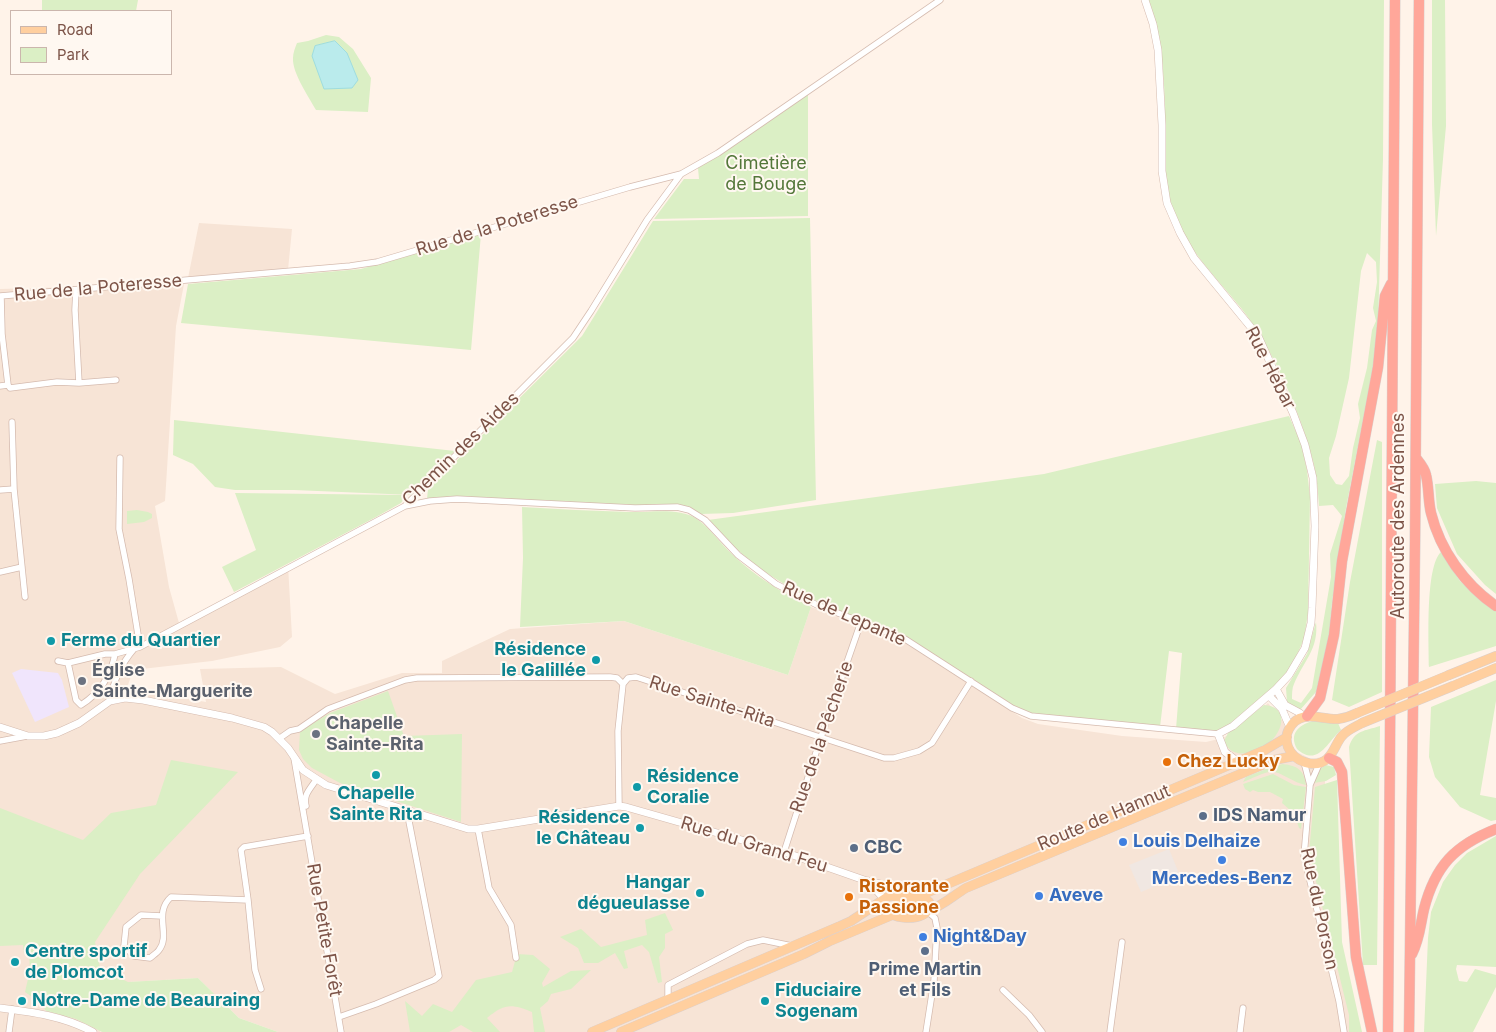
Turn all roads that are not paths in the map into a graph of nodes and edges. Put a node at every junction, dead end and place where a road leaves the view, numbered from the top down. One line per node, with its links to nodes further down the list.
1 (940, 0): 5 (street, Rue de la Poteresse)
2 (1146, 0): 32 (street, Rue Hébar)
3 (1395, 0): 6 (highway, Autoroute des Ardennes)
4 (1419, 0): 14 (highway, Autoroute des Ardennes)
5 (682, 174): 7 (street, Rue de la Poteresse); 18 (street, Chemin des Aides)
6 (1393, 278): 35 (highway); 92 (highway, Autoroute des Ardennes)
7 (76, 290): 8 (street, Rue de la Poteresse); 10 (street)
8 (0, 296): 11 (street)
9 (116, 380): 10 (street)
10 (79, 383): 11 (street)
11 (8, 385): 12 (street)
12 (0, 386)
13 (12, 422): 16 (street)
14 (1416, 457): 22 (highway); 73 (highway, Autoroute des Ardennes)
15 (120, 458): 24 (street)
16 (14, 488): 17 (street); 19 (street)
17 (0, 490)
18 (405, 506): 23 (street, Rue de Lepante); 24 (street, Chemin des Aides)
19 (22, 567): 20 (street); 21 (street)
20 (0, 572)
21 (25, 597)
22 (1496, 606)
23 (861, 622): 30 (street, Rue de Lepante); 42 (street, Rue de la Pêcherie)
24 (137, 648): 25 (street); 34 (street, Chemin des Aides)
25 (115, 654): 28 (street); 28 (street)
26 (1496, 656): 35 (main road, bridge)
27 (58, 661): 28 (street)
28 (68, 663)
29 (1496, 668): 47 (main road, bridge)
30 (971, 681): 38 (street, Rue de Lepante); 42 (street, Rue Sainte-Rita)
31 (623, 684): 41 (street, Rue Sainte-Rita); 42 (street, Rue Sainte-Rita); 52 (street)
32 (1276, 689): 33 (street); 35 (street)
33 (1269, 696): 36 (street); 38 (street)
34 (110, 701): 39 (street, Rue du Grand Feu); 41 (street, Rue du Grand Feu)
35 (1303, 714): 36 (main road); 40 (main road, Route de Hannut)
36 (1288, 723): 44 (main road)
37 (0, 728): 39 (street)
38 (1218, 734): 48 (street)
39 (28, 736): 43 (street)
40 (1287, 737): 44 (main road, Route de Hannut); 45 (main road)
41 (280, 738): 46 (street, Rue du Grand Feu)
42 (821, 738): 58 (street, Rue de la Pêcherie)
43 (0, 741)
44 (1274, 746): 48 (main road, Route de Hannut)
45 (1294, 756): 49 (main road); 66 (main road, Route de Hannut)
46 (294, 758): 50 (street, Rue du Grand Feu); 54 (street, Rue Petite Forêt)
47 (1325, 760): 49 (main road); 51 (street, Rue du Porson); 91 (highway)
48 (1237, 762): 63 (main road, Route de Hannut)
49 (1304, 762): 51 (street, Rue du Porson)
50 (316, 780): 53 (street, Rue du Grand Feu); 54 (street, Rue Petite Forêt)
51 (1310, 785): 90 (street, Rue du Porson)
52 (619, 806): 55 (street, Rue du Grand Feu); 58 (street, Rue du Grand Feu)
53 (407, 811): 55 (street, Rue du Grand Feu); 80 (street)
54 (307, 827): 57 (street, Rue Petite Forêt)
55 (478, 829): 72 (street)
56 (1496, 830): 73 (highway)
57 (308, 836): 65 (street); 80 (street, Rue Petite Forêt)
58 (784, 852): 59 (street, Rue du Grand Feu)
59 (868, 881): 60 (street, Rue du Grand Feu); 64 (street, Rue du Grand Feu)
60 (890, 887): 61 (street, Rue du Grand Feu); 62 (street)
61 (907, 895): 62 (main road); 63 (main road)
62 (895, 897): 64 (main road); 67 (main road)
63 (918, 897): 66 (main road); 68 (main road)
64 (884, 899): 67 (main road); 71 (main road)
65 (248, 900): 69 (street); 74 (street)
66 (928, 911): 68 (main road, Route de Hannut); 86 (street)
67 (892, 915): 68 (main road, Route de Hannut); 85 (main road, Route de Hannut)
68 (916, 915)
69 (162, 916): 69 (street)
70 (1122, 942): 88 (street)
71 (792, 946): 76 (main road); 76 (street)
72 (516, 958)
73 (1411, 958): 93 (highway, Autoroute des Ardennes)
74 (261, 989)
75 (1003, 990): 87 (street)
76 (668, 998): 84 (main road)
77 (0, 1008): 79 (street)
78 (1243, 1008): 89 (street)
79 (12, 1010): 81 (street); 82 (street)
80 (340, 1017): 83 (street, Rue Petite Forêt)
81 (9, 1032)
82 (93, 1032)
83 (342, 1032)
84 (592, 1032)
85 (621, 1032)
86 (926, 1032)
87 (1042, 1032)
88 (1110, 1032)
89 (1240, 1032)
90 (1344, 1032)
91 (1372, 1032)
92 (1388, 1032)
93 (1409, 1032)

